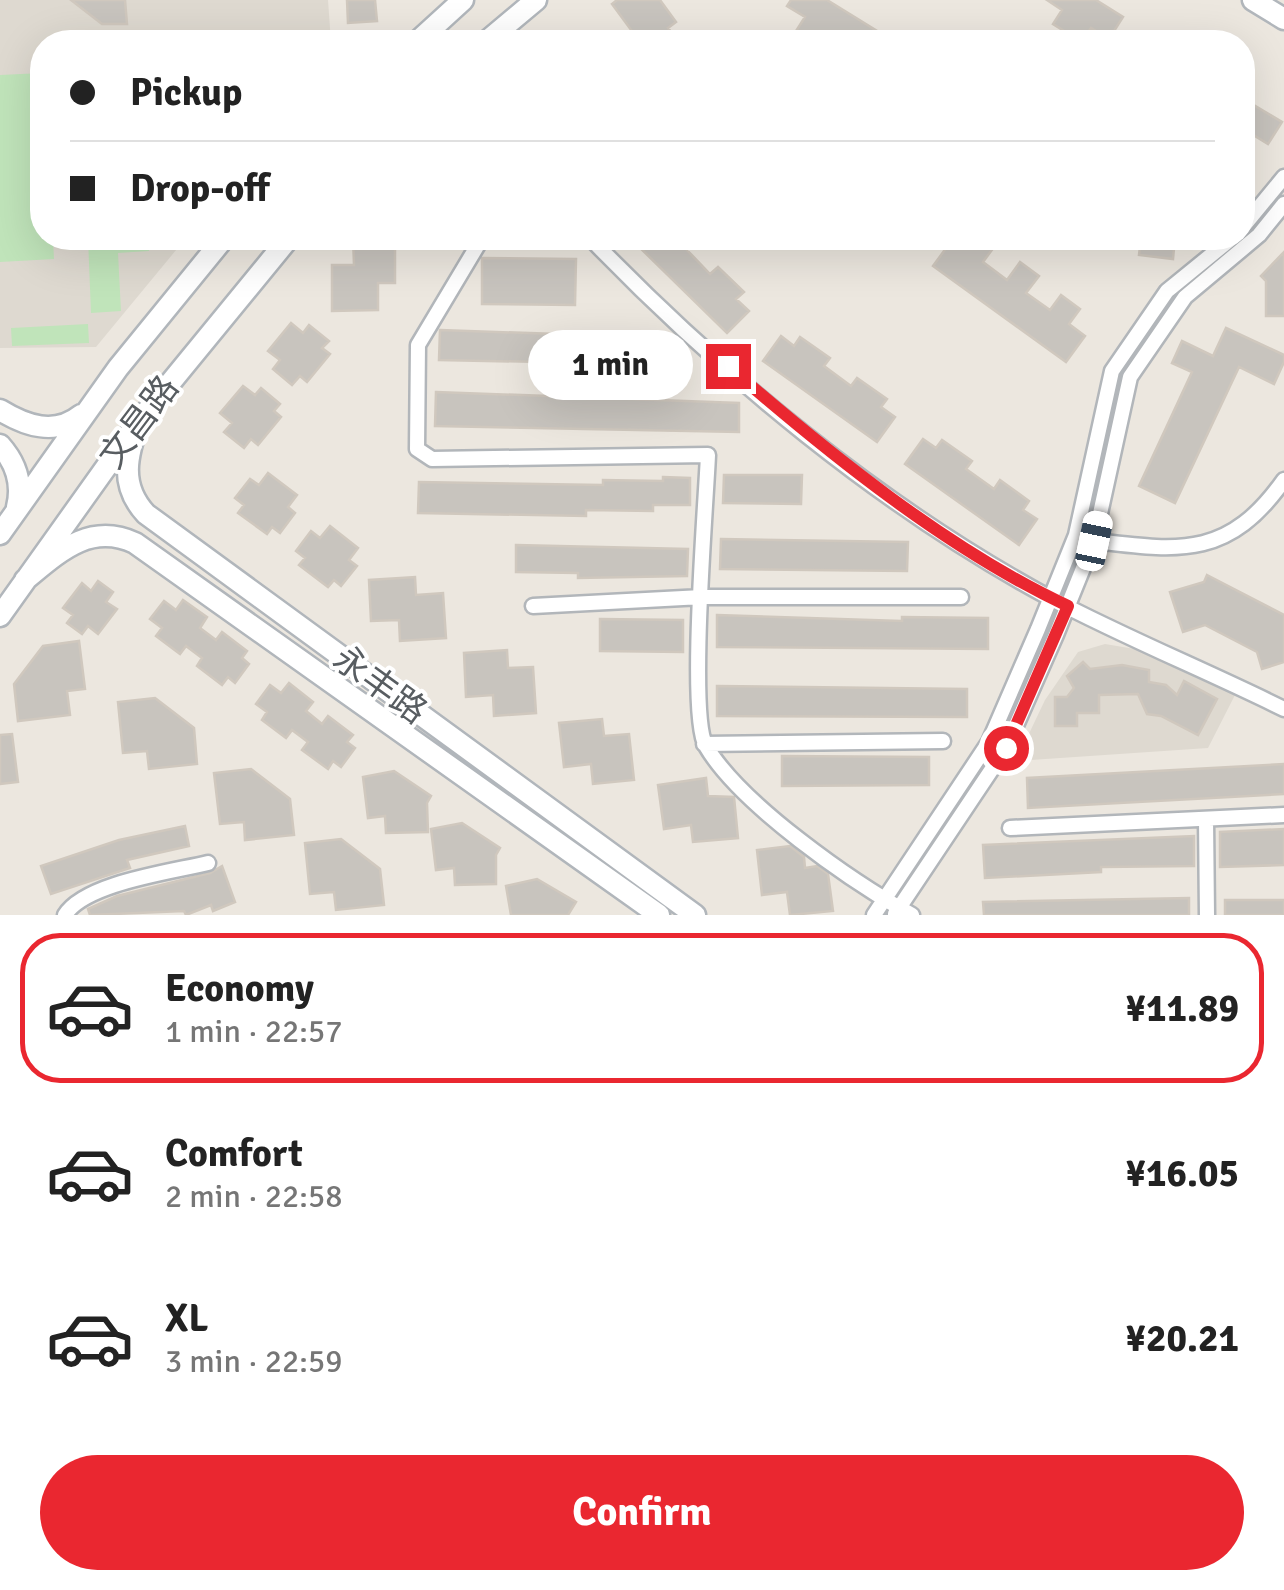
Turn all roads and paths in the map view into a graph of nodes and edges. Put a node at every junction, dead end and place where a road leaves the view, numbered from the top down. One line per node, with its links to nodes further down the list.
1 (536, 0): 6 (street)
2 (1253, 0): 4 (street)
3 (459, 1): 5 (street)
4 (1284, 19)
5 (429, 30)
6 (500, 30)
7 (1284, 177): 9 (street)
8 (1284, 204): 10 (street)
9 (1255, 212)
10 (1255, 239)
11 (214, 250): 17 (street, 文昌路)
12 (278, 250): 19 (street, 文昌路)
13 (475, 250): 25 (street)
14 (603, 250): 27 (street)
15 (1217, 250): 27 (street)
16 (1241, 250): 23 (street)
17 (93, 403): 18 (street); 22 (street, 文昌路)
18 (0, 410)
19 (139, 421): 24 (street, 文昌路); 42 (street, 永丰路)
20 (0, 445): 22 (street)
21 (1284, 480): 23 (street)
22 (5, 528)
23 (1094, 541): 29 (street)
24 (25, 580): 30 (street, 文昌路); 41 (street, 永丰路)
25 (702, 597): 26 (street); 28 (street); 33 (street)
26 (962, 597)
27 (1051, 598): 29 (street); 38 (street)
28 (534, 606)
29 (1068, 606): 31 (street); 39 (street)
30 (0, 616)
31 (1284, 709)
32 (943, 741): 33 (street)
33 (704, 744): 38 (street)
34 (1284, 815): 35 (street)
35 (1206, 819): 36 (street); 44 (street)
36 (1010, 828)
37 (208, 863): 40 (street)
38 (885, 898): 39 (street); 43 (street)
39 (902, 913)
40 (65, 915)
41 (659, 915)
42 (695, 915)
43 (874, 915)
44 (1207, 915)

